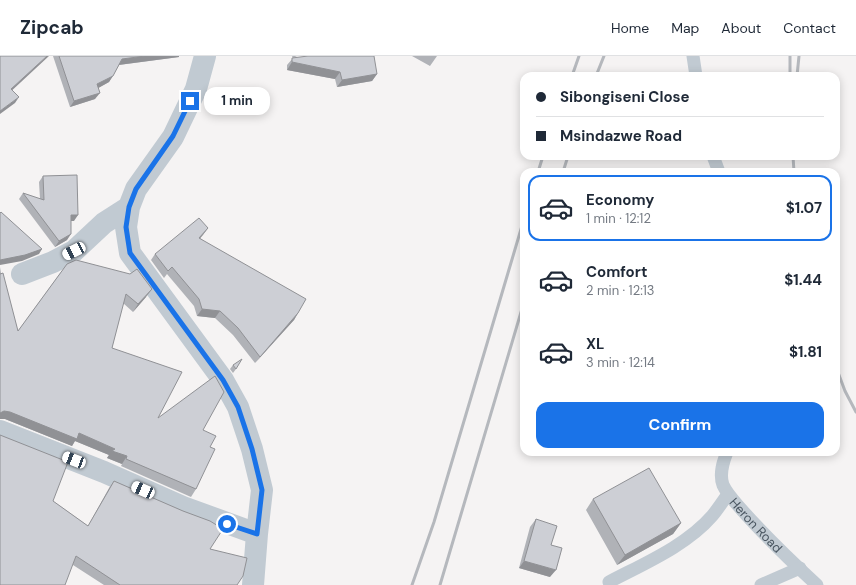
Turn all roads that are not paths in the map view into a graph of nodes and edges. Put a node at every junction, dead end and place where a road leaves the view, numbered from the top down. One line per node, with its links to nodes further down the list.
1 (205, 56): 4 (street)
2 (693, 56): 3 (lane)
3 (695, 72)
4 (129, 207): 5 (street); 9 (street)
5 (22, 274)
6 (0, 431): 9 (street)
7 (725, 456): 8 (lane, Heron Road)
8 (728, 494): 10 (lane, Heron Road); 11 (lane)
9 (257, 534): 12 (street)
10 (800, 568): 13 (lane); 14 (lane, Heron Road)
11 (609, 582)
12 (252, 585)
13 (761, 585)
14 (817, 585)

